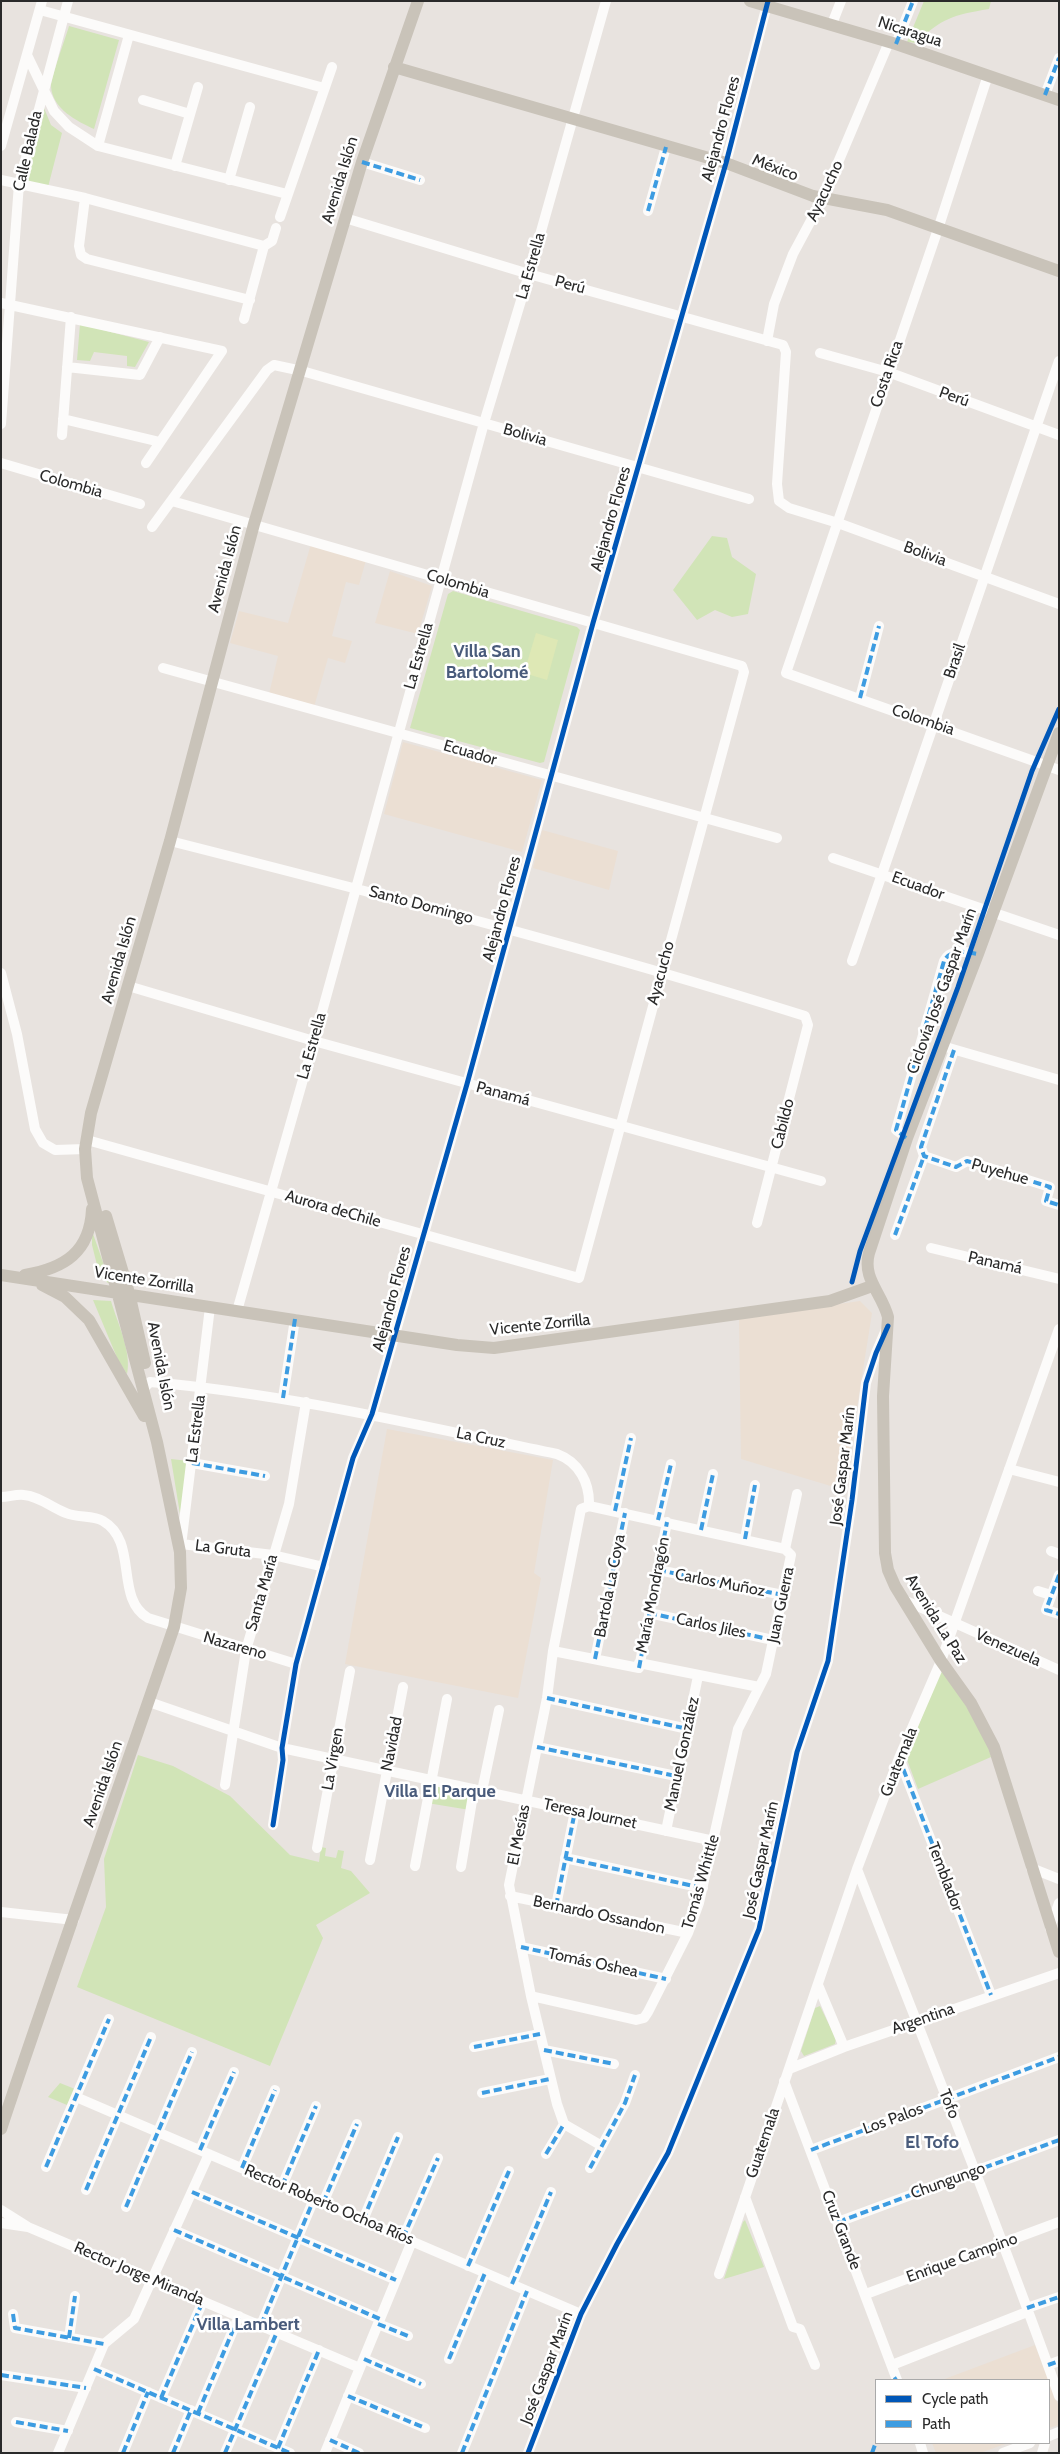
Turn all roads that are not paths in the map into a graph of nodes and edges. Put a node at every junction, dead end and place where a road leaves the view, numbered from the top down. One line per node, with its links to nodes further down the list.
1 (68, 1): 9 (street, Calle Balada)
2 (418, 1): 16 (main road, Avenida Islón)
3 (606, 1): 26 (street, La Estrella)
4 (750, 1): 7 (main road, Nicaragua)
5 (842, 1): 10 (street)
6 (913, 1): 12 (street, Ayacucho)
7 (767, 4): 10 (main road, Nicaragua); 31 (street, Alejandro Flores)
8 (41, 5): 9 (street); 13 (street, Calle Balada)
9 (64, 16): 11 (street); 19 (street, Calle Balada)
10 (832, 24): 12 (main road, Nicaragua)
11 (129, 35): 20 (street); 28 (street)
12 (892, 43): 17 (main road, Nicaragua); 39 (street, Ayacucho)
13 (27, 55): 19 (street); 27 (street, Calle Balada)
14 (1059, 58): 21 (street)
15 (332, 67): 20 (street)
16 (394, 67): 26 (main road, México); 30 (main road, Avenida Islón)
17 (988, 75): 21 (main road, Nicaragua); 44 (street, Costa Rica)
18 (198, 87): 25 (street)
19 (43, 88): 28 (street); 36 (street, Calle Balada)
20 (324, 88): 37 (street)
21 (1045, 95): 23 (main road, Nicaragua)
22 (143, 100): 25 (street)
23 (1059, 100)
24 (250, 106): 34 (street)
25 (190, 114): 32 (street)
26 (572, 119): 29 (main road, México); 47 (street, La Estrella)
27 (1, 146)
28 (98, 146): 32 (street)
29 (666, 147): 31 (main road, México); 40 (street)
30 (362, 162): 35 (street); 42 (main road, Avenida Islón)
31 (726, 163): 39 (main road, México); 50 (street, Alejandro Flores)
32 (175, 166): 34 (street)
33 (1, 180): 36 (street)
34 (229, 180): 37 (street)
35 (420, 180)
36 (19, 184): 38 (street); 49 (street, Calle Balada)
37 (287, 194): 41 (street)
38 (85, 198): 45 (street); 48 (street)
39 (823, 198): 44 (main road, México); 54 (street, Ayacucho)
40 (648, 211)
41 (280, 217)
42 (345, 218): 47 (street, Perú); 58 (main road, Avenida Islón)
43 (276, 228): 45 (street)
44 (938, 228): 46 (main road, México); 59 (street, Costa Rica)
45 (264, 246): 48 (street)
46 (1059, 272)
47 (529, 274): 50 (street, Perú); 62 (street, La Estrella)
48 (250, 300): 52 (street)
49 (5, 303): 51 (street); 61 (street, Calle Balada)
50 (682, 316): 54 (street, Perú); 69 (street, Alejandro Flores)
51 (71, 317): 53 (street); 57 (street)
52 (244, 319)
53 (160, 337): 57 (street); 66 (street)
54 (767, 341): 73 (street, Perú)
55 (820, 354): 59 (street, Perú)
56 (1059, 361): 63 (street, Brasil)
57 (67, 367): 60 (street)
58 (302, 371): 62 (street, Bolivia); 71 (street, Bolivia); 75 (main road, Avenida Islón)
59 (888, 372): 63 (street, Perú); 74 (street, Costa Rica)
60 (63, 419): 64 (street); 66 (street)
61 (1, 424)
62 (484, 424): 69 (street, Bolivia); 78 (street, La Estrella)
63 (1036, 427): 65 (street, Perú); 77 (street, Brasil)
64 (62, 435)
65 (1059, 435)
66 (160, 442): 68 (street)
67 (1, 463): 72 (street, Colombia)
68 (146, 463)
69 (639, 467): 70 (street, Bolivia); 80 (street, Alejandro Flores)
70 (749, 499)
71 (172, 501): 75 (street, Colombia); 76 (street, Bolivia)
72 (140, 504)
73 (789, 508): 74 (street, Bolivia)
74 (838, 523): 77 (street, Bolivia); 84 (street, Costa Rica)
75 (254, 524): 78 (street, Colombia); 85 (main road, Avenida Islón)
76 (152, 527)
77 (985, 576): 79 (street, Bolivia); 87 (street, Brasil)
78 (440, 579): 80 (street, Colombia); 88 (street, La Estrella)
79 (1059, 604)
80 (593, 623): 83 (street, Colombia); 92 (street, Alejandro Flores)
81 (879, 626): 86 (street)
82 (163, 668): 85 (street, Ecuador)
83 (744, 668): 93 (street, Ayacucho)
84 (786, 673): 86 (street, Colombia)
85 (211, 681): 88 (street, Ecuador); 95 (main road, Avenida Islón)
86 (860, 698): 87 (street, Colombia)
87 (934, 724): 90 (street, Colombia); 97 (street, Brasil)
88 (398, 732): 92 (street, Ecuador); 98 (street, La Estrella)
89 (1059, 733): 90 (main road)
90 (1046, 765): 91 (street, Colombia); 99 (main road)
91 (1059, 770)
92 (551, 775): 93 (street, Ecuador); 100 (street, Alejandro Flores)
93 (704, 818): 94 (street, Ecuador); 104 (street, Ayacucho)
94 (778, 838)
95 (170, 840): 98 (street, Santo Domingo); 106 (main road, Avenida Islón)
96 (833, 858): 97 (street, Ecuador)
97 (882, 873): 99 (street, Ecuador); 103 (street, Brasil)
98 (356, 888): 100 (street, Santo Domingo); 108 (street, La Estrella)
99 (993, 913): 101 (street, Ecuador); 102 (main road)
100 (510, 930): 104 (street, Santo Domingo); 111 (street, Alejandro Flores)
101 (1059, 934)
102 (978, 954): 109 (main road); 113 (street)
103 (852, 961)
104 (662, 971): 107 (street, Santo Domingo); 112 (street, Ayacucho)
105 (1, 973): 114 (street, Aurora deChile)
106 (128, 986): 108 (street, Panamá); 114 (main road, Avenida Islón)
107 (808, 1025): 116 (street, Cabildo)
108 (314, 1041): 111 (street, Panamá); 118 (street, La Estrella)
109 (949, 1048): 110 (street); 113 (main road); 115 (street)
110 (1059, 1080)
111 (467, 1084): 112 (street, Panamá); 122 (street, Alejandro Flores)
112 (620, 1125): 116 (street, Panamá); 127 (street, Ayacucho)
113 (907, 1138): 129 (main road)
114 (86, 1147): 118 (street, Aurora deChile); 119 (main road, Avenida Islón); 130 (main road, Avenida Islón)
115 (924, 1156): 120 (street, Puyehue); 123 (street)
116 (772, 1167): 117 (street, Panamá); 121 (street, Cabildo)
117 (821, 1181)
118 (270, 1192): 122 (street, Aurora deChile); 132 (street, La Estrella)
119 (92, 1202): 126 (main road); 130 (main road, Avenida Islón)
120 (1059, 1205)
121 (757, 1223)
122 (422, 1234): 127 (street, Aurora deChile); 136 (street, Alejandro Flores)
123 (895, 1235)
124 (931, 1248): 128 (street, Panamá)
125 (1, 1275): 126 (main road, Vicente Zorrilla)
126 (19, 1278): 130 (main road, Vicente Zorrilla); 143 (main road)
127 (578, 1278)
128 (1059, 1279)
129 (872, 1286): 134 (main road, Avenida La Paz); 136 (main road, Vicente Zorrilla)
130 (124, 1292): 131 (main road, Vicente Zorrilla); 137 (main road, Avenida Islón)
131 (210, 1307): 132 (main road, Vicente Zorrilla); 138 (street, La Estrella)
132 (237, 1311): 133 (main road, Vicente Zorrilla)
133 (295, 1319): 136 (main road, Vicente Zorrilla); 139 (street)
134 (888, 1326): 167 (main road, Avenida La Paz); 295 (street, José Gaspar Marín)
135 (1059, 1329): 146 (street, Guatemala)
136 (395, 1334): 141 (street, Alejandro Flores)
137 (146, 1385): 138 (street, La Cruz); 143 (main road, Avenida Islón)
138 (201, 1387): 139 (street, La Cruz); 144 (street, La Estrella)
139 (283, 1398): 140 (street, La Cruz)
140 (306, 1402): 141 (street, La Cruz); 160 (street, Santa María)
141 (372, 1414): 153 (street, La Cruz); 161 (street, Alejandro Flores)
142 (631, 1438): 154 (street, Bartola La Coya)
143 (157, 1442): 158 (main road, Avenida Islón)
144 (192, 1463): 148 (street); 158 (street, La Estrella)
145 (670, 1464): 155 (street, María Mondragón)
146 (1009, 1469): 149 (street); 170 (street, Guatemala)
147 (712, 1474): 156 (street)
148 (265, 1476)
149 (1059, 1482)
150 (755, 1485): 157 (street)
151 (797, 1494): 159 (street, Juan Guerra)
152 (1, 1497): 171 (street, Nazareno)
153 (589, 1506): 154 (street); 174 (street, El Mesías)
154 (620, 1512): 155 (street); 175 (street, Bartola La Coya)
155 (663, 1521): 156 (street); 162 (street, María Mondragón)
156 (701, 1530): 157 (street)
157 (745, 1539): 159 (street)
158 (181, 1548): 160 (street, La Gruta); 171 (main road, Avenida Islón)
159 (785, 1548): 166 (street, Juan Guerra)
160 (273, 1555): 161 (street, La Gruta); 173 (street, Santa María)
161 (324, 1567): 177 (street, Alejandro Flores)
162 (658, 1570): 166 (street, Carlos Muñoz); 168 (street, María Mondragón)
163 (1059, 1575): 165 (street)
164 (1038, 1591): 165 (street)
165 (1051, 1595): 169 (street)
166 (783, 1596): 172 (street, Juan Guerra)
167 (904, 1600): 170 (street, Venezuela); 176 (main road, Avenida La Paz)
168 (649, 1613): 172 (street, Carlos Jiles); 178 (street, María Mondragón)
169 (1059, 1614)
170 (954, 1624): 176 (street, Guatemala); 179 (street, Venezuela)
171 (174, 1627): 173 (street, Nazareno); 186 (main road, Avenida Islón)
172 (773, 1640): 183 (street, Juan Guerra)
173 (246, 1650): 177 (street, Nazareno); 189 (street, Santa María)
174 (553, 1651): 175 (street); 184 (street, El Mesías)
175 (596, 1659): 178 (street)
176 (941, 1661): 192 (street, Guatemala); 209 (main road, Avenida La Paz)
177 (296, 1664): 191 (street, Alejandro Flores)
178 (639, 1666): 181 (street)
179 (1059, 1670)
180 (350, 1671): 193 (street, La Virgen)
181 (698, 1676): 183 (street); 188 (street, Manuel González)
182 (403, 1686): 194 (street, Navidad)
183 (759, 1687): 203 (street, Tomás Whittle)
184 (547, 1698): 188 (street); 190 (street, El Mesías)
185 (447, 1699): 196 (street)
186 (149, 1702): 189 (street, Teresa Journet); 217 (main road, Avenida Islón)
187 (499, 1710): 198 (street)
188 (688, 1729): 195 (street, Manuel González)
189 (232, 1730): 191 (street, Teresa Journet); 197 (street, Santa María)
190 (537, 1747): 195 (street); 199 (street, El Mesías)
191 (282, 1748): 193 (street, Teresa Journet); 201 (street, Alejandro Flores)
192 (899, 1758): 210 (street, Guatemala); 225 (street, Temblador)
193 (333, 1760): 194 (street, Teresa Journet); 204 (street, La Virgen)
194 (386, 1771): 196 (street, Teresa Journet); 206 (street, Navidad)
195 (676, 1776): 202 (street, Manuel González)
196 (430, 1780): 198 (street, Teresa Journet); 207 (street)
197 (225, 1785)
198 (478, 1790): 199 (street, Teresa Journet); 208 (street)
199 (526, 1800): 200 (street, Teresa Journet); 213 (street, El Mesías)
200 (575, 1811): 202 (street, Teresa Journet); 205 (street)
201 (272, 1825)
202 (666, 1831): 203 (street, Teresa Journet)
203 (714, 1841): 212 (street, Tomás Whittle)
204 (318, 1848)
205 (565, 1858): 212 (street); 215 (street)
206 (370, 1860)
207 (415, 1866)
208 (461, 1867)
209 (1031, 1868): 211 (street); 218 (main road, Avenida La Paz)
210 (857, 1870): 224 (street, Guatemala); 228 (street, Tofo)
211 (1059, 1878)
212 (702, 1888): 219 (street, Tomás Whittle)
213 (510, 1896): 215 (street, Bernardo Ossandon); 220 (street, El Mesías)
214 (1059, 1903): 218 (street)
215 (556, 1906): 219 (street, Bernardo Ossandon)
216 (1, 1912): 217 (street)
217 (74, 1920): 250 (main road, Avenida Islón)
218 (1050, 1928): 221 (main road, Avenida La Paz)
219 (688, 1933): 223 (street, Tomás Whittle)
220 (520, 1947): 223 (street, Tomás Oshea); 226 (street, El Mesías)
221 (1059, 1952)
222 (1059, 1973): 225 (street, Argentina)
223 (666, 1978): 226 (street, Tomás Whittle)
224 (818, 1985): 232 (street); 237 (street, Guatemala)
225 (991, 1995): 228 (street, Argentina)
226 (531, 1996): 229 (street, El Mesías)
227 (109, 2019): 244 (street)
228 (916, 2022): 232 (street, Argentina); 245 (street, Tofo)
229 (540, 2034): 231 (street); 233 (street, El Mesías)
230 (151, 2037): 247 (street)
231 (474, 2047)
232 (844, 2047): 237 (street, Argentina)
233 (544, 2050): 236 (street); 240 (street, El Mesías)
234 (192, 2052): 251 (street)
235 (1059, 2057): 245 (street, Los Palos)
236 (614, 2064)
237 (789, 2069): 241 (street, Guatemala)
238 (234, 2072): 256 (street)
239 (635, 2075): 254 (street)
240 (550, 2079): 243 (street); 249 (street, El Mesías)
241 (784, 2081): 255 (street, Cruz Grande); 268 (street, Guatemala)
242 (275, 2090): 260 (street)
243 (482, 2092)
244 (76, 2097): 247 (street, Rector Roberto Ochoa Ríos); 259 (street)
245 (946, 2099): 255 (street, Los Palos); 262 (street, Tofo)
246 (316, 2106): 264 (street)
247 (118, 2115): 251 (street, Rector Roberto Ochoa Ríos); 265 (street)
248 (357, 2124): 269 (street)
249 (564, 2124): 254 (street); 257 (street)
250 (1, 2129)
251 (158, 2132): 256 (street, Rector Roberto Ochoa Ríos); 270 (street)
252 (398, 2138): 272 (street)
253 (1059, 2140): 262 (street, Chungungo)
254 (602, 2146): 261 (street)
255 (811, 2150): 273 (street, Cruz Grande)
256 (204, 2152): 260 (street, Rector Roberto Ochoa Ríos); 266 (street)
257 (546, 2154)
258 (438, 2158): 279 (street)
259 (46, 2167)
260 (242, 2168): 264 (street, Rector Roberto Ochoa Ríos)
261 (590, 2168)
262 (977, 2170): 273 (street, Chungungo); 280 (street, Tofo)
263 (509, 2171): 281 (street)
264 (282, 2186): 269 (street, Rector Roberto Ochoa Ríos)
265 (86, 2190)
266 (192, 2192): 277 (street); 278 (street)
267 (551, 2192): 287 (street)
268 (744, 2197): 283 (street, Guatemala); 307 (street, Guatemala)
269 (319, 2201): 272 (street, Rector Roberto Ochoa Ríos); 278 (street)
270 (126, 2207)
271 (1, 2210): 276 (street, Rector Jorge Miranda)
272 (363, 2220): 279 (street, Rector Roberto Ochoa Ríos)
273 (838, 2222): 289 (street, Cruz Grande)
274 (1059, 2222): 280 (street, Enrique Campino)
275 (1, 2223): 276 (street, Rector Jorge Miranda)
276 (28, 2227): 285 (street, Rector Jorge Miranda)
277 (174, 2230): 284 (street); 285 (street)
278 (298, 2238): 284 (street); 286 (street)
279 (408, 2240): 281 (street, Rector Roberto Ochoa Ríos); 286 (street)
280 (1002, 2244): 289 (street, Enrique Campino); 293 (street, Tofo)
281 (468, 2266): 282 (street, Rector Roberto Ochoa Ríos)
282 (485, 2273): 287 (street, Rector Roberto Ochoa Ríos); 304 (street)
283 (719, 2274)
284 (282, 2276): 297 (street); 298 (street)
285 (152, 2279): 292 (street, Rector Jorge Miranda); 302 (street)
286 (396, 2280): 297 (street)
287 (512, 2284): 288 (street, Rector Roberto Ochoa Ríos)
288 (528, 2291): 295 (street, Rector Roberto Ochoa Ríos); 334 (street)
289 (866, 2294): 308 (street, Cruz Grande)
290 (75, 2296): 301 (street)
291 (1059, 2297): 293 (street)
292 (203, 2301): 296 (street, Rector Jorge Miranda); 318 (street)
293 (1027, 2310): 308 (street); 309 (street, Tofo)
294 (13, 2314): 301 (street)
295 (582, 2314): 335 (street, José Gaspar Marín)
296 (239, 2316): 298 (street, Rector Jorge Miranda); 319 (street)
297 (379, 2321): 300 (street); 306 (street)
298 (261, 2325): 299 (street, Rector Jorge Miranda)
299 (276, 2332): 303 (street, Rector Jorge Miranda); 322 (street)
300 (408, 2336)
301 (69, 2338): 302 (street)
302 (104, 2344): 310 (street)
303 (319, 2350): 306 (street, Rector Jorge Miranda); 326 (street)
304 (448, 2359)
305 (1059, 2361): 309 (street)
306 (362, 2363): 313 (street, Rector Jorge Miranda); 316 (street)
307 (815, 2365)
308 (892, 2365): 312 (street, Cruz Grande)
309 (1048, 2365): 317 (street, Tofo)
310 (94, 2369): 314 (street); 315 (street)
311 (1, 2375): 314 (street)
312 (897, 2379)
313 (421, 2384)
314 (86, 2388): 323 (street)
315 (148, 2392): 318 (street); 328 (street)
316 (348, 2396): 321 (street); 324 (street)
317 (1059, 2396)
318 (161, 2398): 319 (street)
319 (194, 2412): 322 (street); 329 (street)
320 (16, 2422): 323 (street)
321 (425, 2428)
322 (235, 2429): 326 (street); 330 (street)
323 (68, 2431): 327 (street)
324 (330, 2440): 332 (street); 333 (street)
325 (1027, 2444): 336 (street)
326 (275, 2449): 331 (street)
327 (58, 2453)
328 (123, 2453)
329 (173, 2453)
330 (225, 2453)
331 (290, 2453)
332 (324, 2453)
333 (359, 2453)
334 (462, 2453)
335 (528, 2453)
336 (1003, 2453)

